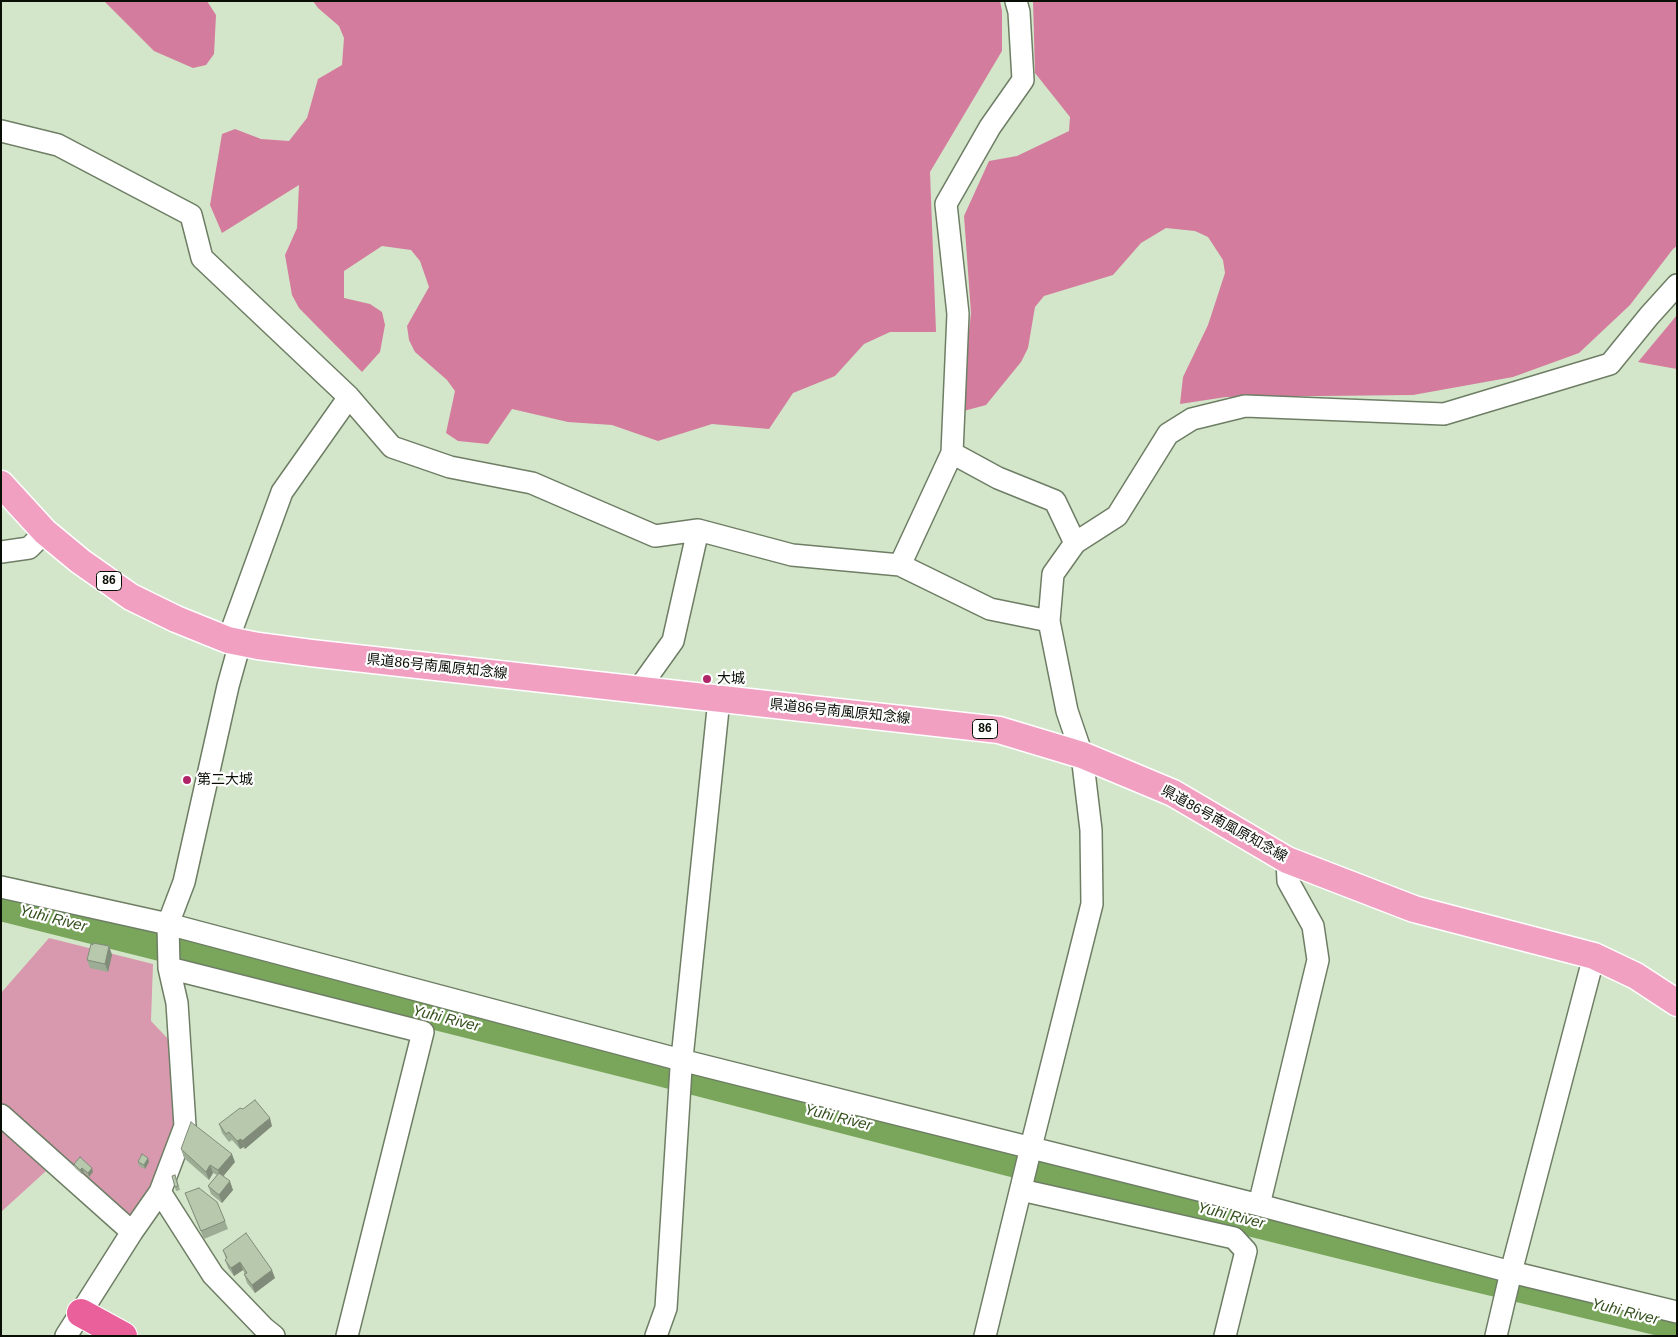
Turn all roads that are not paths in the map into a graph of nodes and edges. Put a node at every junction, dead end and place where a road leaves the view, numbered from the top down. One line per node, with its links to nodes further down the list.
1 (1016, 1): 5 (street)
2 (1, 131): 4 (street)
3 (1677, 285): 9 (street)
4 (349, 397): 7 (street); 13 (street)
5 (952, 453): 9 (street); 11 (street)
6 (1, 484): 8 (main road, 県道86号南風原知念線 / 86)
7 (698, 530): 11 (street); 14 (street)
8 (45, 532): 10 (street); 13 (main road, 県道86号南風原知念線 / 86)
9 (1075, 543): 12 (street)
10 (1, 552)
11 (900, 565): 12 (street)
12 (1049, 621): 16 (street)
13 (234, 642): 14 (main road, 県道86号南風原知念線 / 86); 19 (street)
14 (638, 690): 15 (main road, 県道86号南風原知念線 / 86)
15 (719, 698): 16 (main road, 県道86号南風原知念線 / 86); 23 (street)
16 (1082, 754): 17 (main road, 県道86号南風原知念線 / 86); 25 (street)
17 (1287, 860): 20 (main road, 県道86号南風原知念線 / 86); 28 (street)
18 (1, 887): 19 (street)
19 (168, 929): 21 (street); 23 (street)
20 (1594, 956): 22 (main road, 県道86号南風原知念線 / 86); 30 (street)
21 (169, 965): 27 (street); 36 (street)
22 (1677, 1003)
23 (680, 1071): 25 (street); 37 (street)
24 (1, 1115): 29 (street)
25 (1031, 1147): 26 (street); 28 (street)
26 (1021, 1190): 38 (street); 39 (street)
27 (160, 1192): 29 (street); 35 (street)
28 (1259, 1205): 30 (street)
29 (132, 1232): 32 (street)
30 (1509, 1282): 31 (street); 40 (street)
31 (1677, 1312)
32 (81, 1313): 33 (street); 34 (highway)
33 (66, 1336)
34 (122, 1336)
35 (274, 1336)
36 (348, 1336)
37 (656, 1336)
38 (985, 1336)
39 (1225, 1336)
40 (1496, 1336)

